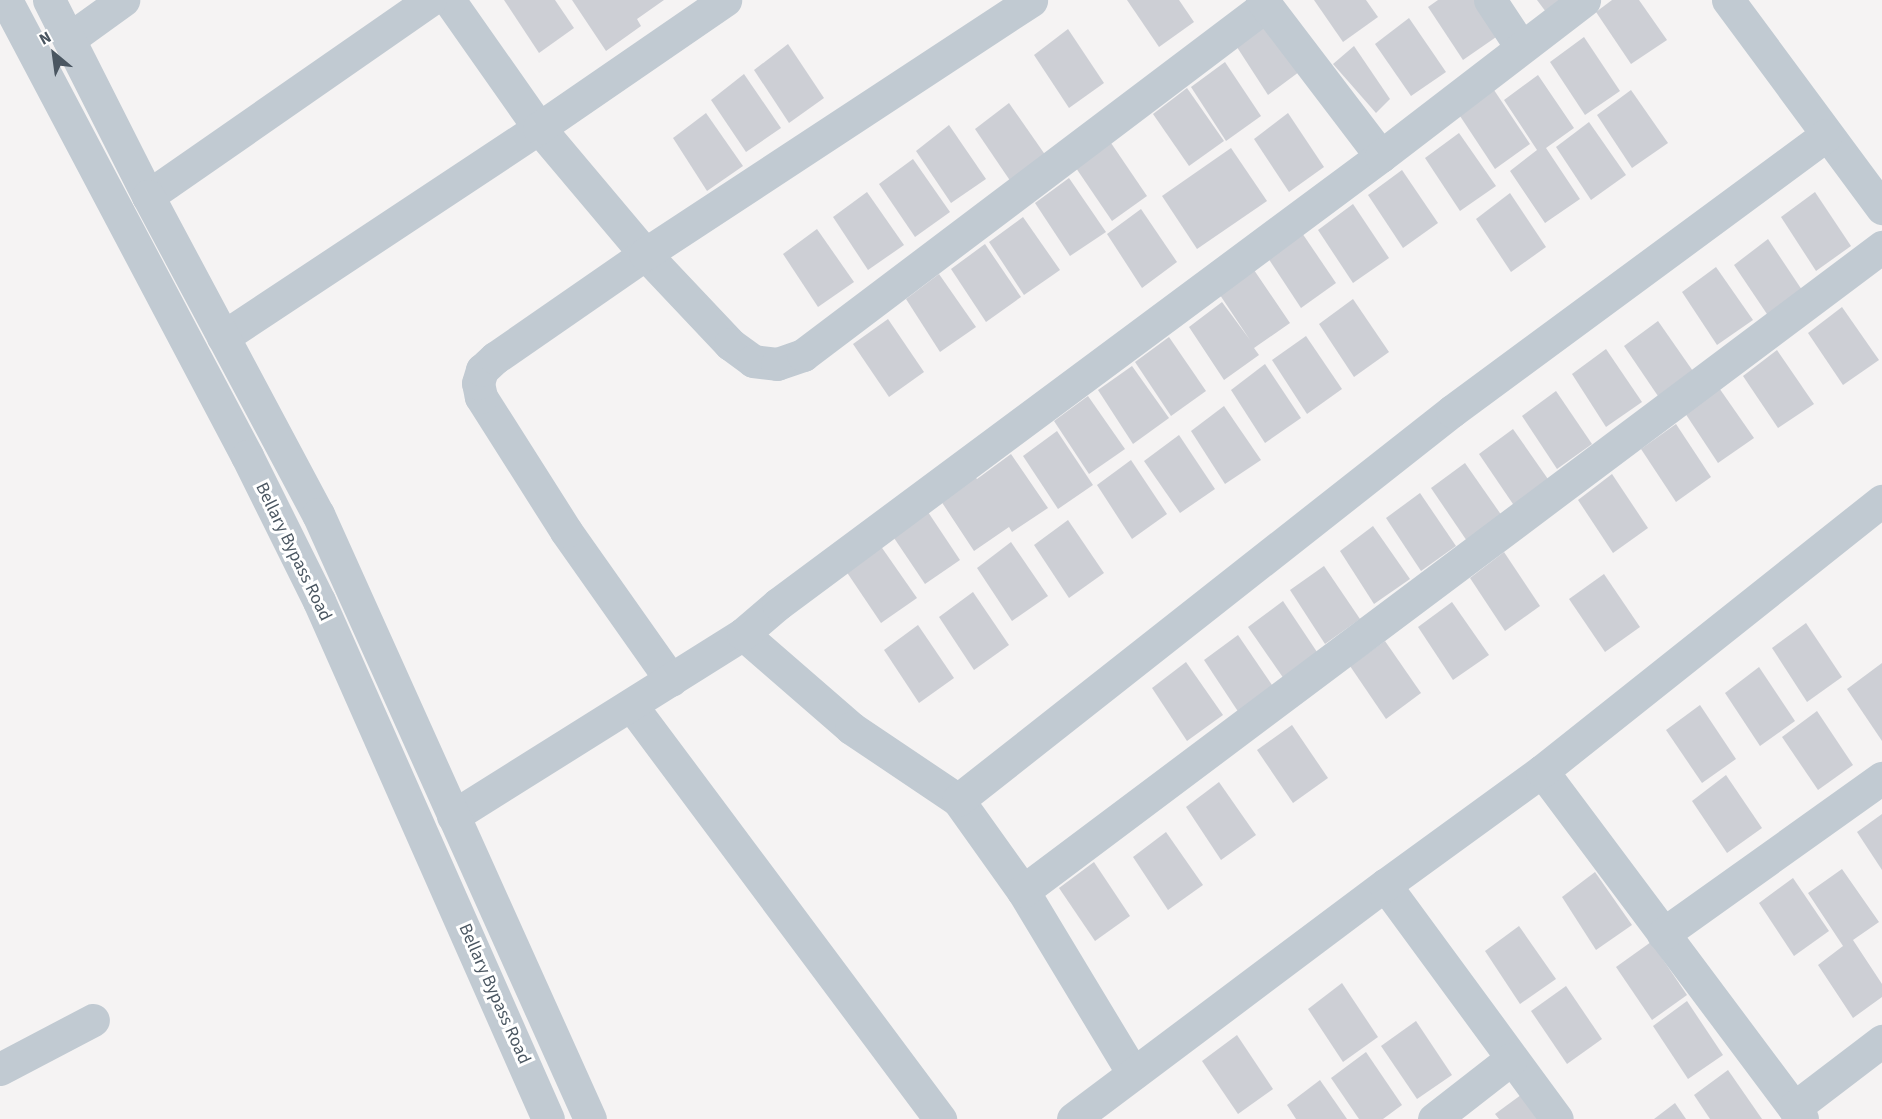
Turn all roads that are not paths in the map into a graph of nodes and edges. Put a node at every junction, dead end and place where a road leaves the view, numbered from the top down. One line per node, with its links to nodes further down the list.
1 (6, 0): 24 (street, Bellary Bypass Road)
2 (49, 0): 12 (street, Bellary Bypass Road)
3 (123, 0): 12 (street)
4 (430, 0): 17 (street)
5 (449, 0): 14 (street)
6 (725, 0): 14 (street)
7 (1031, 0): 20 (street)
8 (1490, 0): 13 (street)
9 (1584, 0): 13 (street)
10 (1728, 0): 15 (street)
11 (1263, 3): 16 (street); 20 (street)
12 (69, 39): 17 (street, Bellary Bypass Road)
13 (1521, 47): 16 (street)
14 (539, 128): 20 (street); 21 (street)
15 (1826, 135): 18 (street); 30 (street)
16 (1381, 156): 25 (street)
17 (148, 196): 21 (street, Bellary Bypass Road)
18 (1882, 208)
19 (1882, 247): 33 (street)
20 (645, 254): 26 (street)
21 (223, 337): 22 (street, Bellary Bypass Road)
22 (302, 484): 24 (street); 31 (street, Bellary Bypass Road)
23 (1882, 501): 28 (street)
24 (268, 502): 41 (street, Bellary Bypass Road)
25 (743, 634): 26 (street); 30 (street)
26 (671, 680): 27 (street)
27 (631, 705): 31 (street); 43 (street)
28 (1542, 771): 32 (street); 34 (street)
29 (1882, 778): 34 (street)
30 (958, 800): 33 (street)
31 (453, 816): 42 (street, Bellary Bypass Road)
32 (1385, 885): 37 (street); 39 (street)
33 (1023, 891): 39 (street)
34 (1663, 934): 40 (street)
35 (93, 1020): 38 (street)
36 (1882, 1041): 40 (street)
37 (1511, 1059): 45 (street); 46 (street)
38 (0, 1070)
39 (1133, 1073): 44 (street)
40 (1798, 1113)
41 (548, 1119)
42 (590, 1119)
43 (940, 1119)
44 (1073, 1119)
45 (1434, 1119)
46 (1557, 1119)

